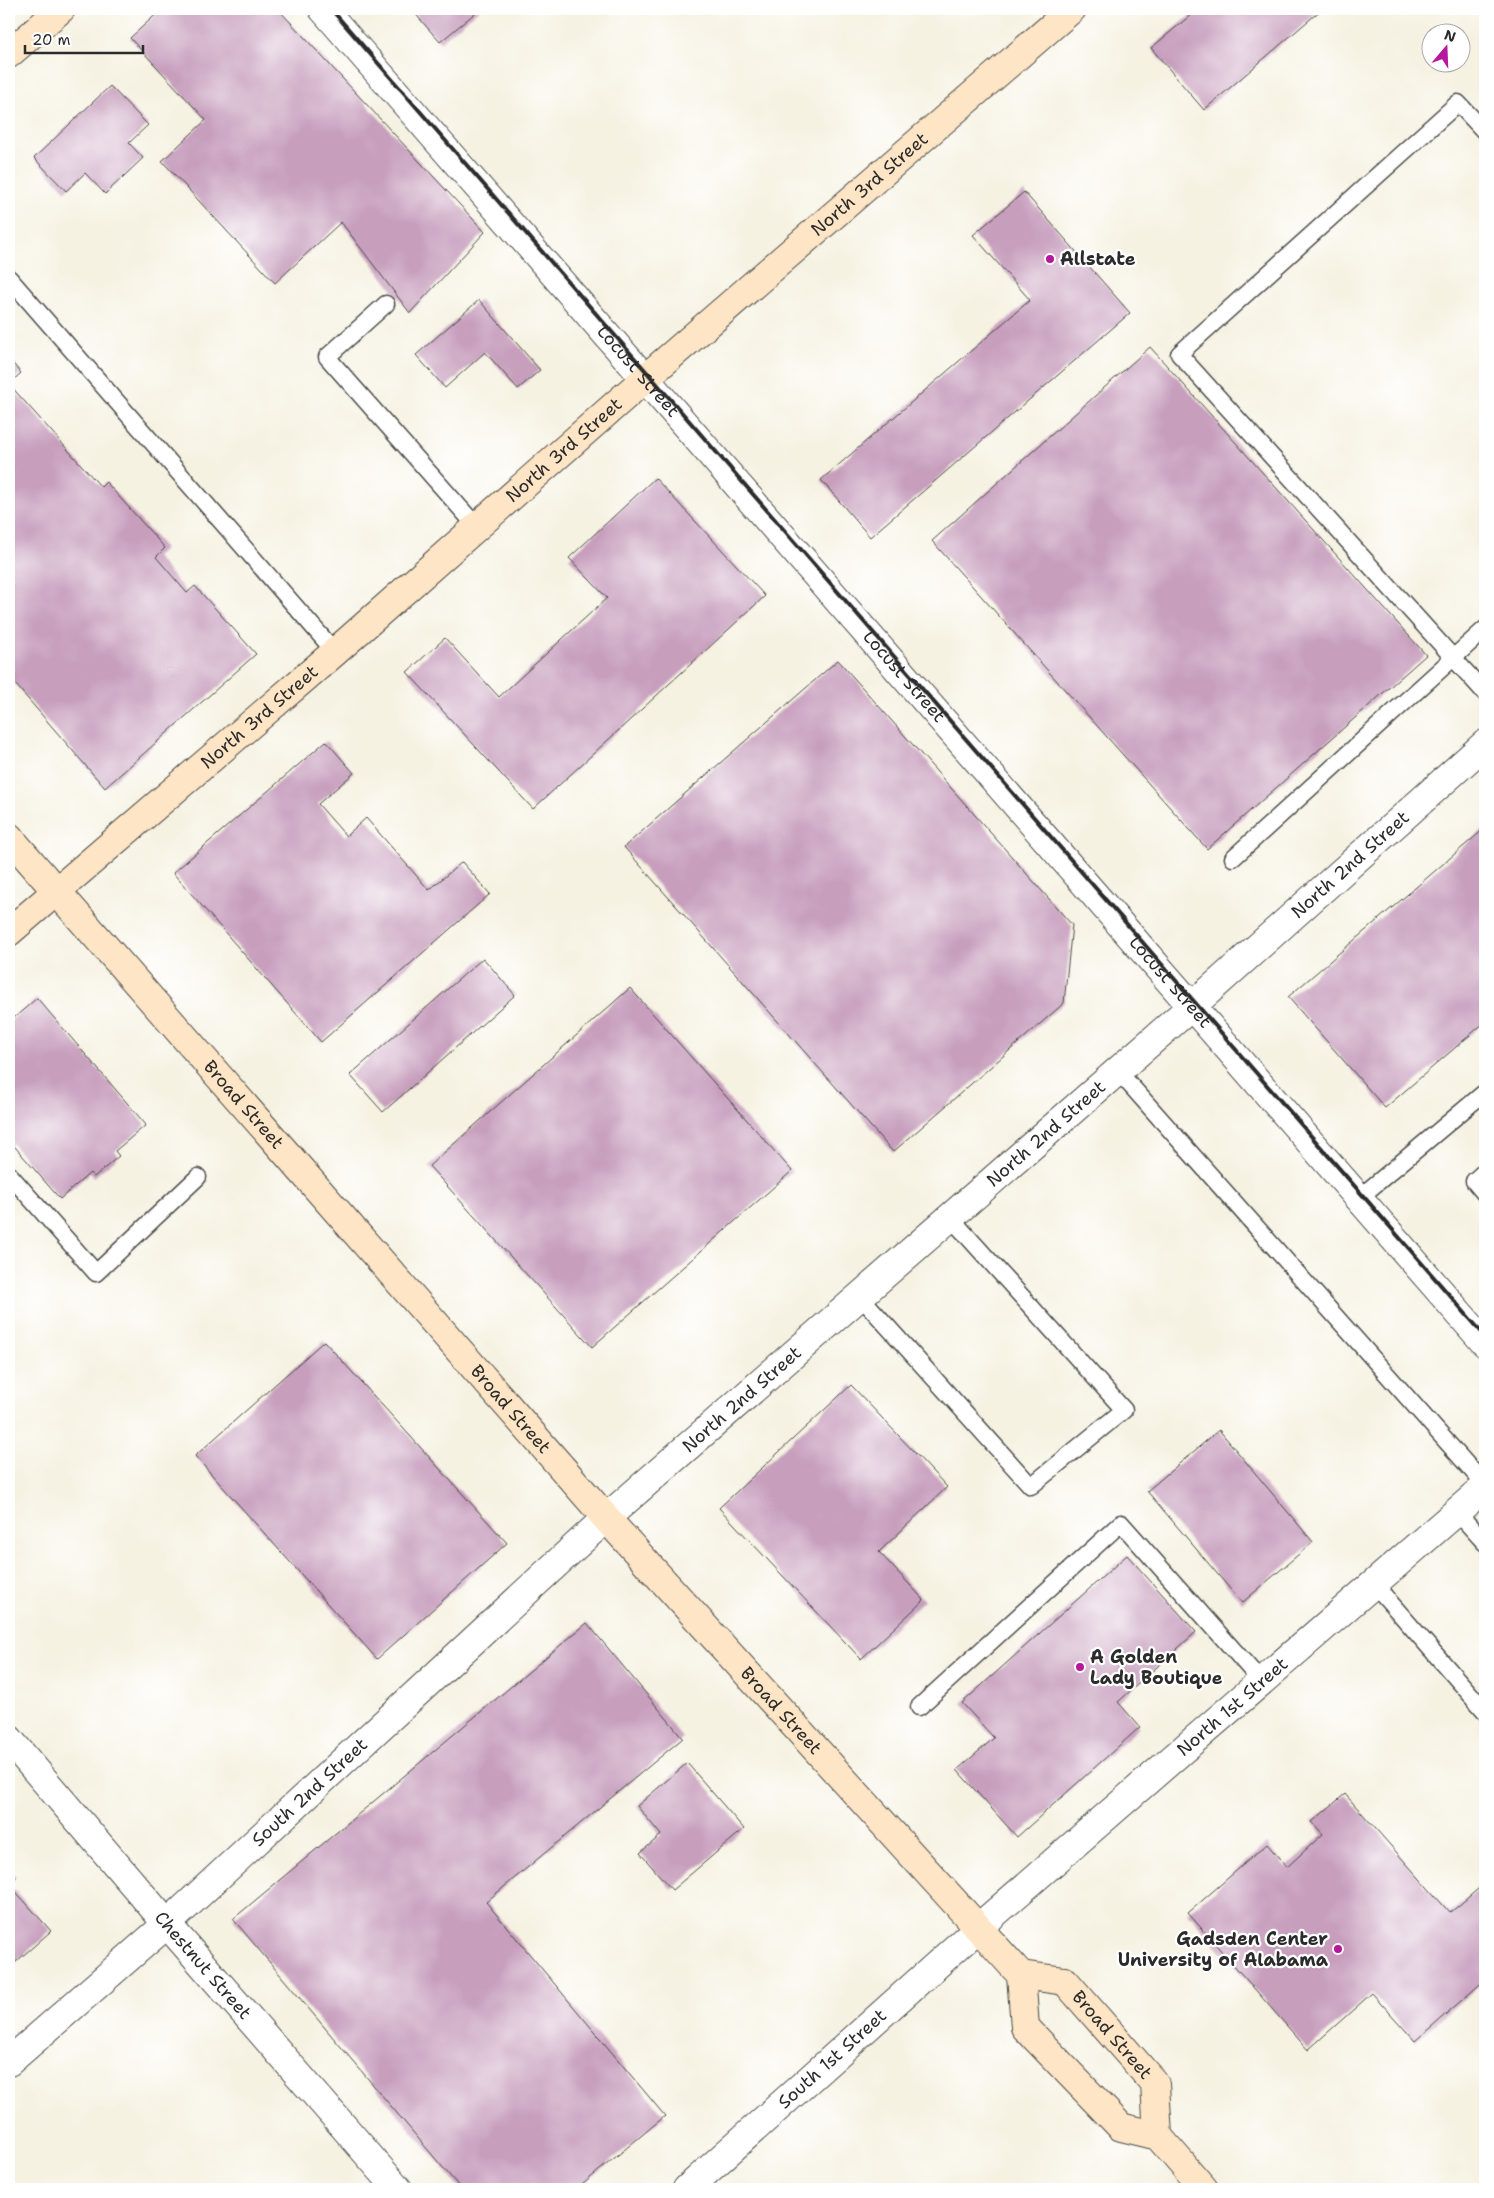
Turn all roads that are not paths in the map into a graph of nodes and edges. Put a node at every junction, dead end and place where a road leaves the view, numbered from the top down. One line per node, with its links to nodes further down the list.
1 (61, 9): 4 (main road)
2 (323, 9): 8 (street, Locust Street)
3 (1072, 9): 8 (main road, North 3rd Street)
4 (9, 54)
5 (1485, 132): 12 (lane)
6 (9, 278): 11 (lane)
7 (386, 304): 9 (lane)
8 (646, 378): 9 (main road, North 3rd Street); 19 (street, Locust Street)
9 (477, 527): 11 (main road, North 3rd Street)
10 (1485, 629): 12 (lane)
11 (335, 652): 17 (main road, North 3rd Street)
12 (1453, 658): 13 (lane); 16 (lane)
13 (1485, 694)
14 (1485, 744): 19 (street, North 2nd Street)
15 (9, 838): 17 (main road, Broad Street)
16 (1233, 858)
17 (55, 891): 18 (main road, North 3rd Street); 32 (main road, Broad Street)
18 (9, 932)
19 (1192, 1006): 20 (street, North 2nd Street); 26 (street, Locust Street)
20 (1118, 1070): 27 (street, North 2nd Street); 30 (lane)
21 (1485, 1092): 26 (lane)
22 (1485, 1171): 25 (lane)
23 (9, 1174): 24 (lane)
24 (198, 1177)
25 (1485, 1194)
26 (1359, 1198): 29 (street, Locust Street)
27 (950, 1217): 28 (street, North 2nd Street); 28 (lane)
28 (860, 1296): 32 (street, North 2nd Street)
29 (1485, 1343)
30 (1485, 1486): 31 (street, North 1st Street)
31 (1457, 1512): 33 (lane); 34 (street, North 1st Street)
32 (606, 1518): 39 (street, South 2nd Street); 40 (main road, Broad Street)
33 (1485, 1544)
34 (1374, 1584): 35 (street, North 1st Street); 37 (lane)
35 (1261, 1681): 36 (lane); 40 (street, North 1st Street)
36 (919, 1707)
37 (1485, 1711)
38 (9, 1739): 39 (street, Chestnut Street)
39 (167, 1924): 42 (street, South 2nd Street); 44 (street, Chestnut Street)
40 (978, 1928): 41 (main road, Broad Street); 45 (street, South 1st Street)
41 (1021, 1975): 43 (main road); 43 (main road, Broad Street)
42 (9, 2062)
43 (1158, 2136): 46 (main road)
44 (398, 2189)
45 (687, 2189)
46 (1204, 2189)

